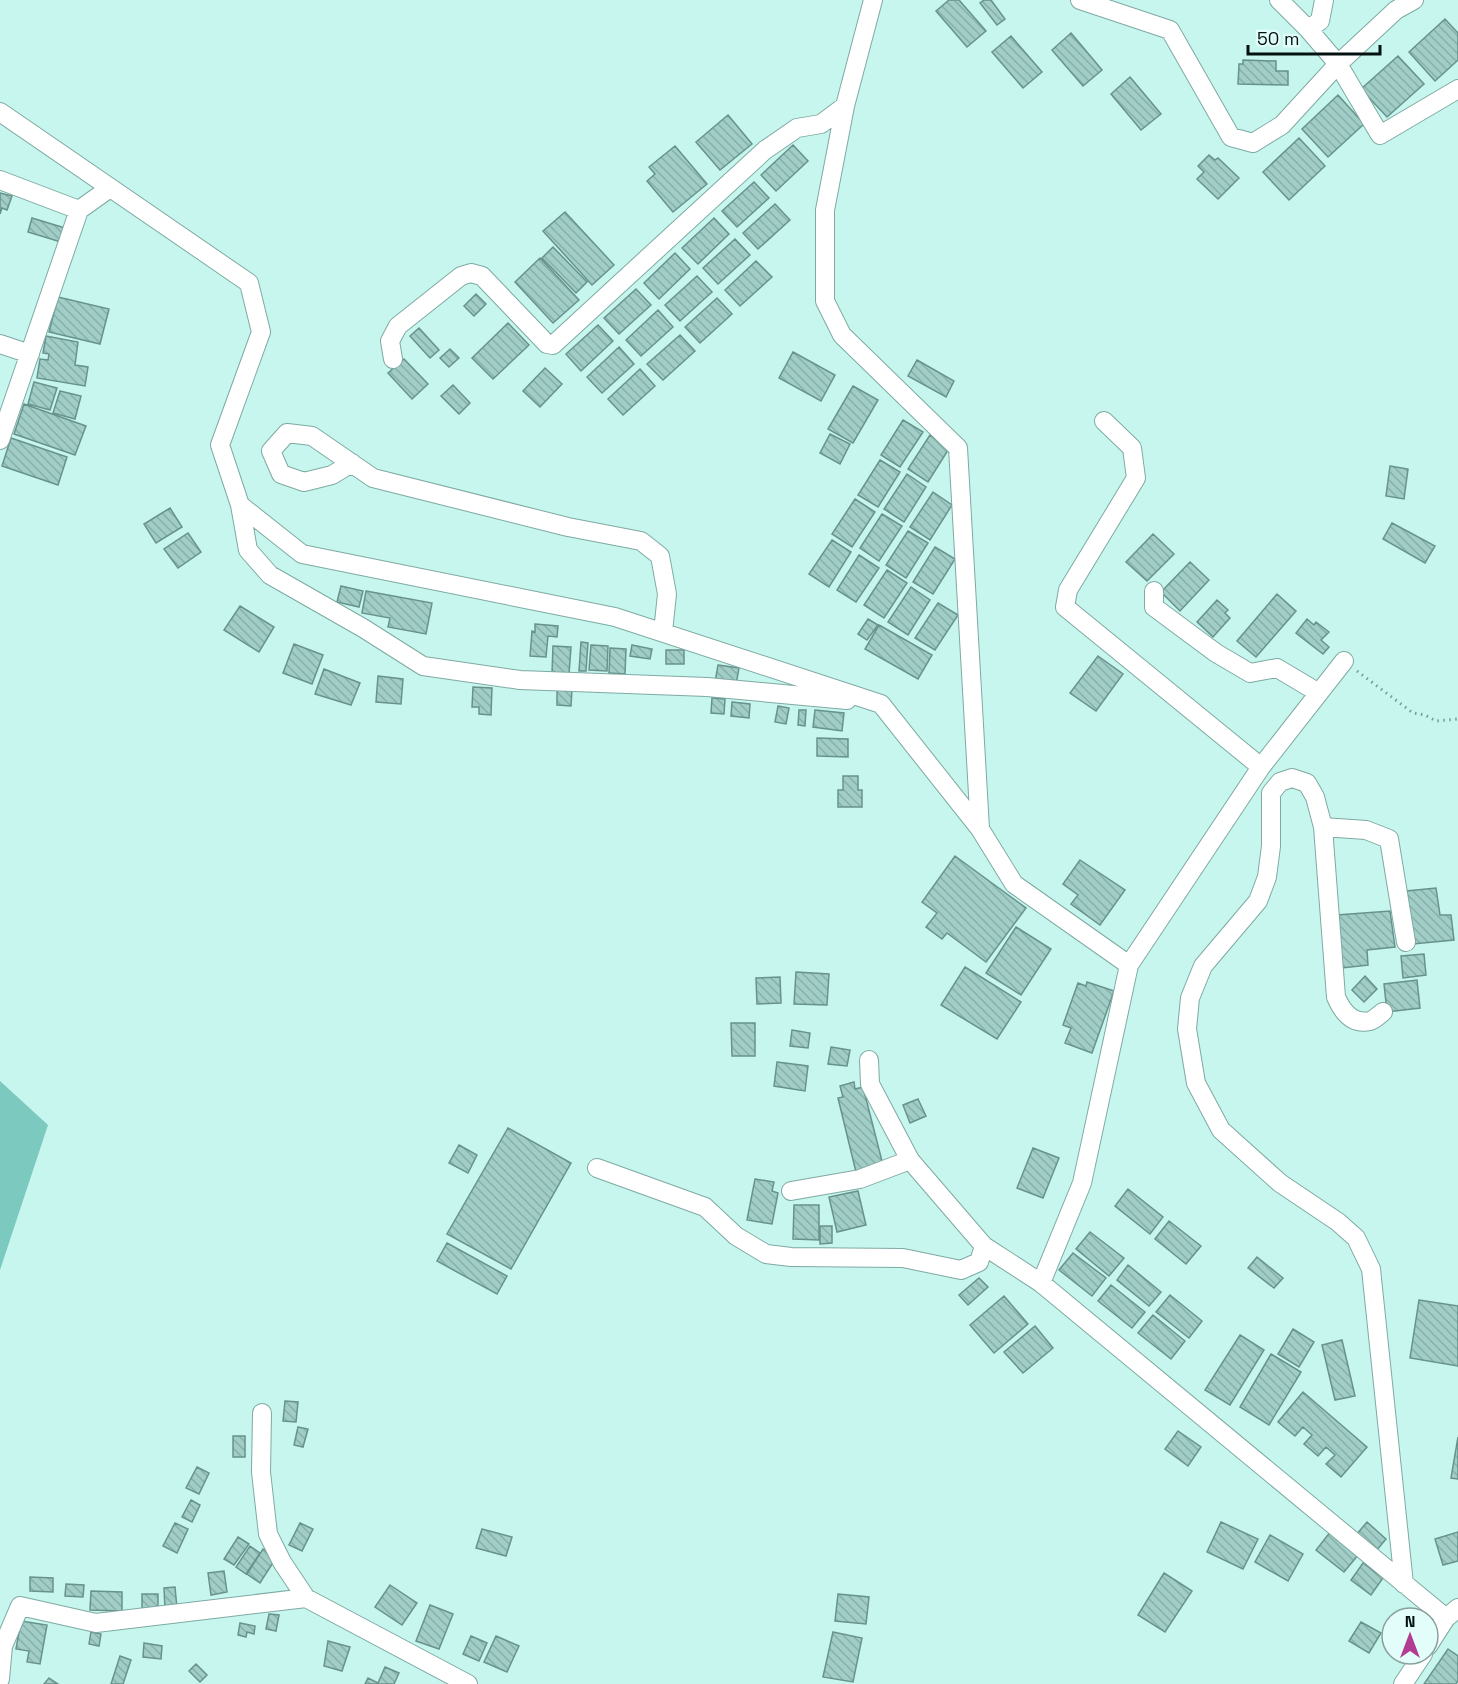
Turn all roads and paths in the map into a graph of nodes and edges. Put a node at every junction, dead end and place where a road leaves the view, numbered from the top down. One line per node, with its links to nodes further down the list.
1 (873, 0): 10 (street)
2 (1080, 0): 8 (street)
3 (1279, 0): 7 (street)
4 (1324, 0): 7 (street)
5 (1414, 0): 6 (street)
6 (1390, 5): 8 (street)
7 (1308, 29): 8 (street)
8 (1338, 64): 9 (street)
9 (1458, 89)
10 (845, 106): 17 (street); 30 (street)
11 (0, 112): 13 (street)
12 (0, 180): 14 (street)
13 (110, 188): 14 (street); 21 (street)
14 (79, 210): 16 (street)
15 (0, 344): 16 (street)
16 (30, 354): 19 (street)
17 (393, 359)
18 (1104, 421): 28 (street)
19 (0, 440)
20 (351, 463): 23 (street)
21 (240, 506): 23 (street); 26 (street)
22 (1154, 591): 25 (street)
23 (663, 632): 26 (street)
24 (1344, 661): 25 (street); 27 (path)
25 (1319, 693): 28 (street)
26 (881, 704): 30 (street)
27 (1458, 719)
28 (1261, 766): 32 (street)
29 (1323, 827): 31 (street); 33 (street); 41 (street)
30 (980, 829): 32 (street)
31 (1406, 942)
32 (1129, 965): 39 (street)
33 (1383, 1012)
34 (869, 1060): 35 (street)
35 (910, 1160): 37 (street); 38 (street)
36 (597, 1168): 38 (street)
37 (791, 1191)
38 (984, 1246): 39 (street)
39 (1041, 1283): 41 (street)
40 (262, 1413): 42 (street)
41 (1404, 1584): 43 (street)
42 (306, 1599): 45 (street); 48 (street)
43 (1452, 1613): 44 (street)
44 (1440, 1630)
45 (1, 1647): 47 (street)
46 (1415, 1666): 49 (street)
47 (0, 1679)
48 (468, 1684)
49 (1403, 1684)

